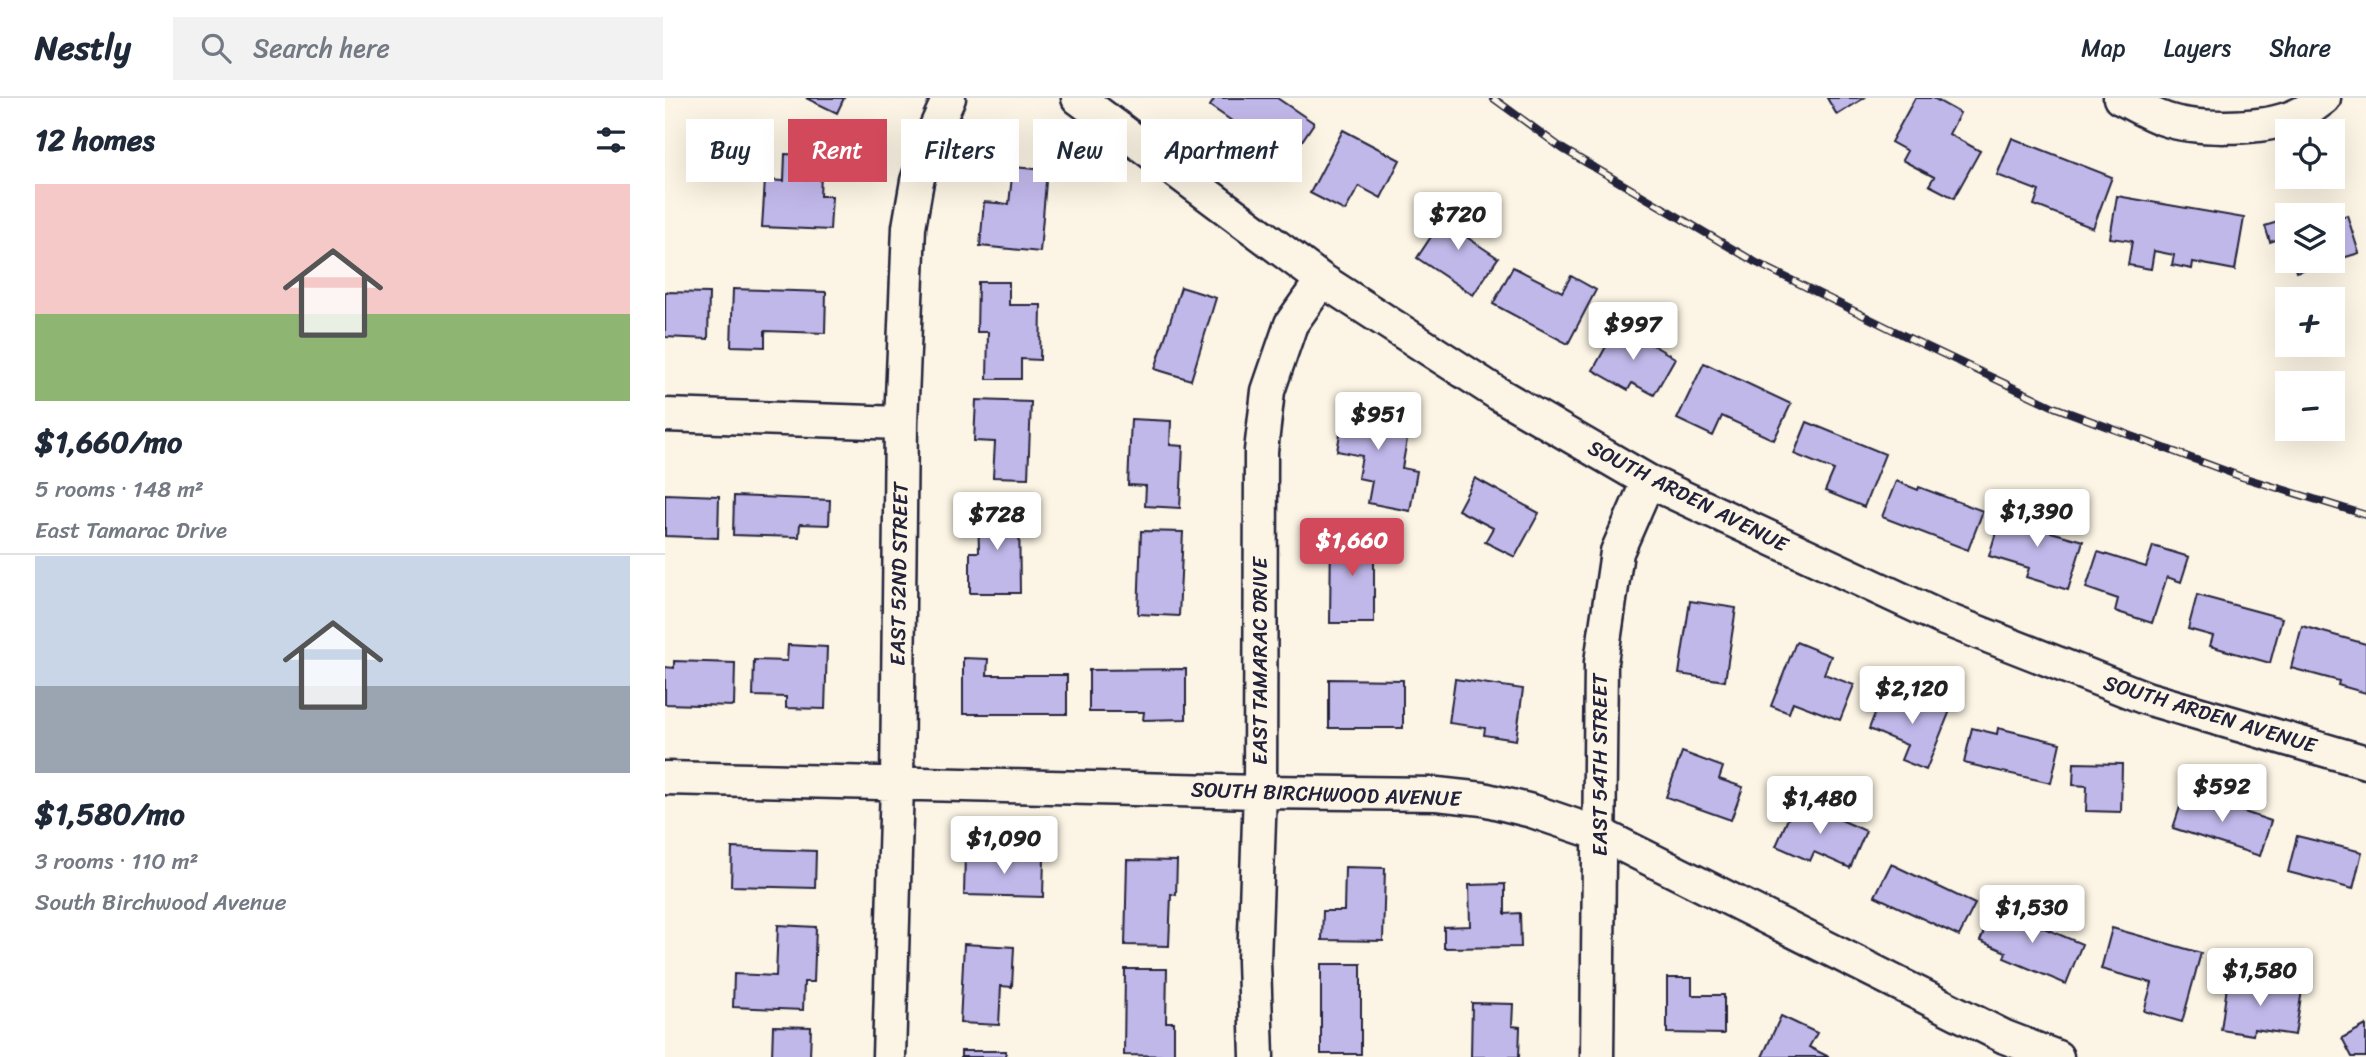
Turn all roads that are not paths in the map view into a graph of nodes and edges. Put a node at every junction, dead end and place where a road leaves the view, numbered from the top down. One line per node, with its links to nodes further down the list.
1 (949, 98): 7 (street, EAST 52ND STREET)
2 (1078, 98): 5 (street, SOUTH ARDEN AVENUE)
3 (2120, 98): 4 (street)
4 (2324, 98)
5 (1322, 279): 8 (street, SOUTH ARDEN AVENUE); 12 (street, EAST TAMARAC DRIVE)
6 (665, 415): 7 (street)
7 (901, 423): 11 (street, EAST 52ND STREET)
8 (1648, 481): 9 (street, SOUTH ARDEN AVENUE); 13 (street, EAST 54TH STREET)
9 (2366, 761)
10 (665, 778): 11 (street, SOUTH BIRCHWOOD AVENUE)
11 (897, 783): 12 (street, SOUTH BIRCHWOOD AVENUE); 14 (street, EAST 52ND STREET)
12 (1260, 792): 13 (street, SOUTH BIRCHWOOD AVENUE); 15 (street, EAST TAMARAC DRIVE)
13 (1600, 834): 16 (street, EAST 54TH STREET); 17 (street, SOUTH BIRCHWOOD AVENUE)
14 (890, 1057)
15 (1257, 1057)
16 (1597, 1057)
17 (2057, 1057)

